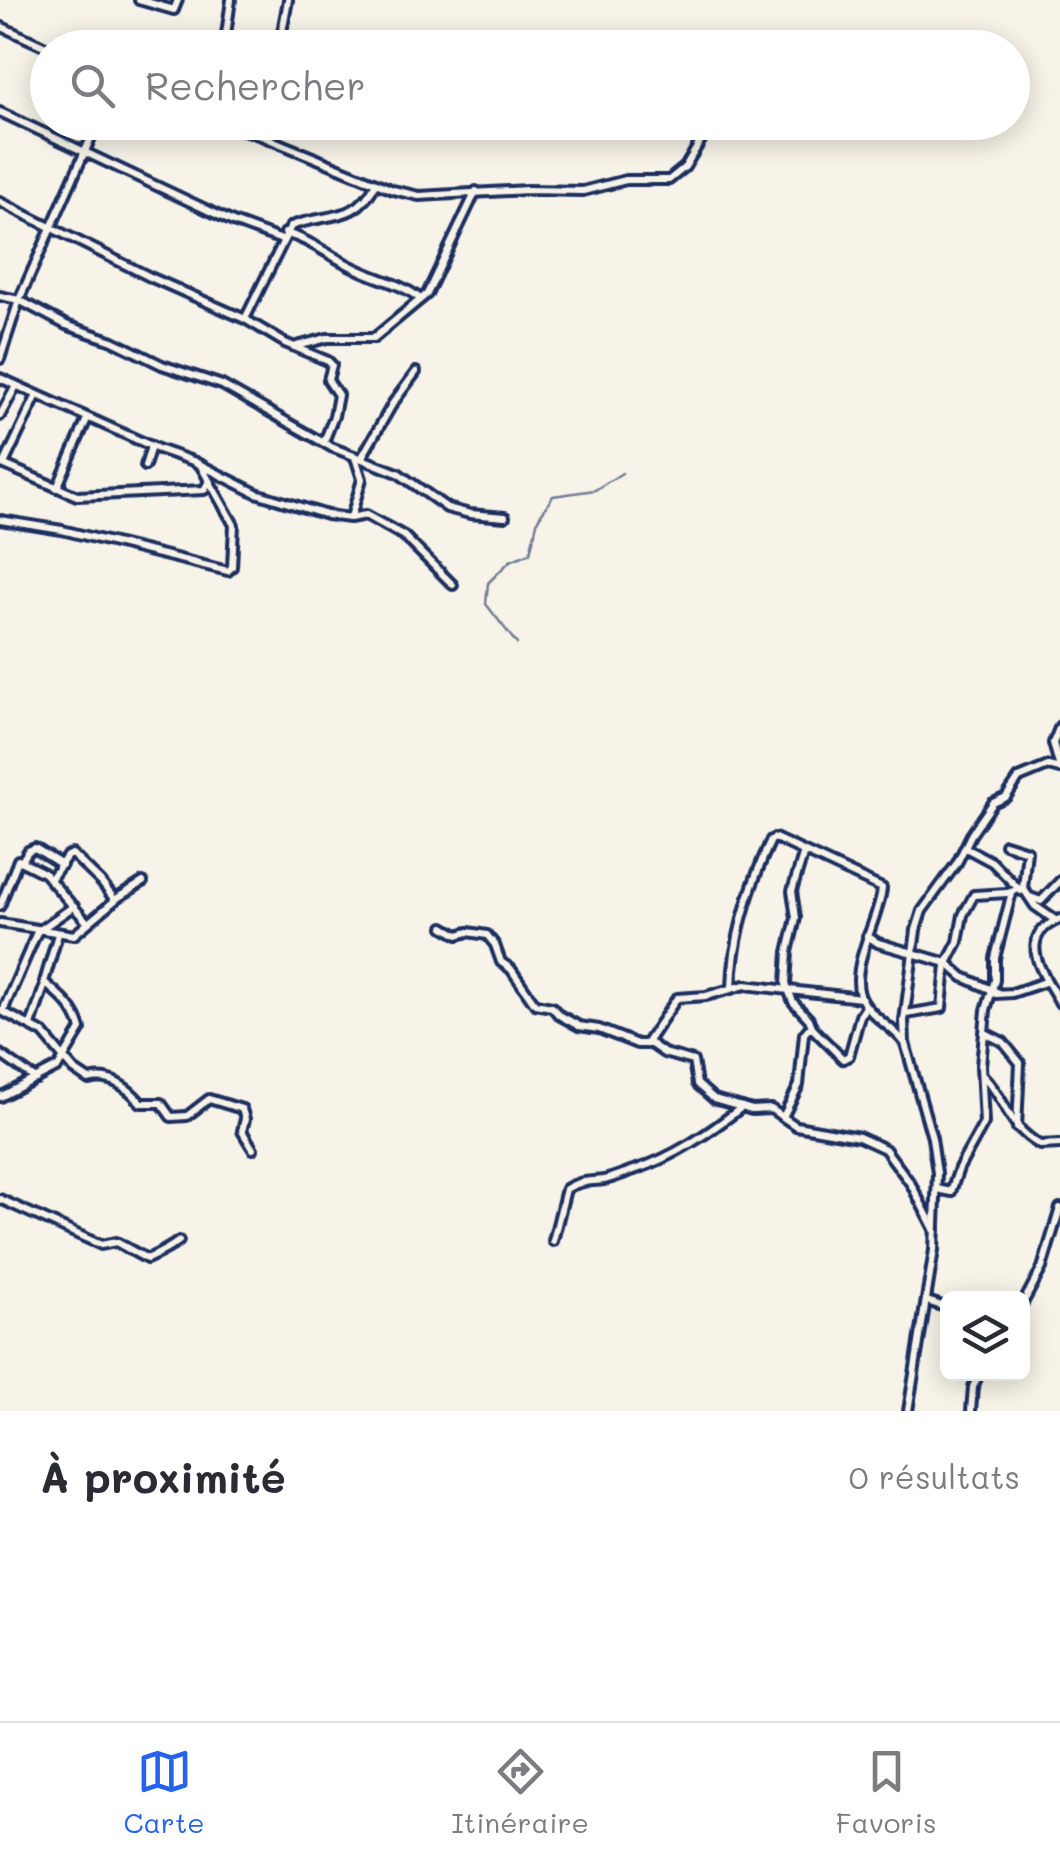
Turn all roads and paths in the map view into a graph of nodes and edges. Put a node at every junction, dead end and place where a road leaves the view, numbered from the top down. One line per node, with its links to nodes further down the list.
1 (139, 0): 2 (street)
2 (178, 0)
3 (231, 0): 6 (street)
4 (288, 0): 7 (street)
5 (0, 26): 8 (street)
6 (227, 30)
7 (282, 30)
8 (30, 40)
9 (0, 112): 10 (street)
10 (30, 126)
11 (60, 140): 15 (street)
12 (91, 140): 15 (street)
13 (271, 140): 16 (street)
14 (701, 140): 17 (street)
15 (86, 152): 20 (street); 21 (street)
16 (376, 183): 17 (street); 21 (street)
17 (476, 192): 23 (street)
18 (4, 204): 19 (street); 20 (street)
19 (0, 216)
20 (50, 228): 24 (street); 25 (street)
21 (284, 237): 23 (street); 25 (street)
22 (0, 296): 24 (street)
23 (419, 298): 26 (street)
24 (19, 300): 27 (street); 34 (street)
25 (245, 319): 26 (street)
26 (296, 347): 34 (street)
27 (0, 359)
28 (416, 372): 36 (street)
29 (0, 378): 30 (street)
30 (16, 385): 31 (street); 32 (street)
31 (37, 395): 33 (street); 37 (street)
32 (0, 416)
33 (87, 418): 35 (street); 41 (street)
34 (324, 442): 36 (street)
35 (151, 446): 38 (street); 39 (street)
36 (358, 456): 42 (street); 43 (street)
37 (2, 463): 41 (street)
38 (144, 466)
39 (202, 466): 40 (street); 43 (street)
40 (208, 484): 41 (street); 44 (street)
41 (57, 488)
42 (505, 517)
43 (350, 518): 45 (street)
44 (0, 520)
45 (452, 585)
46 (1060, 726): 47 (street)
47 (1060, 768): 49 (street)
48 (1005, 844): 56 (street)
49 (965, 848): 56 (street); 67 (street)
50 (804, 852): 66 (street); 71 (street); 72 (street)
51 (22, 862): 52 (street); 53 (street); 58 (street)
52 (62, 865): 53 (street); 57 (street)
53 (50, 880): 59 (street)
54 (1060, 881): 56 (street)
55 (143, 882): 57 (street)
56 (1018, 890): 60 (street); 68 (street); 73 (street)
57 (115, 900): 61 (street)
58 (0, 906)
59 (74, 906): 61 (street); 64 (street)
60 (1053, 920): 69 (street)
61 (87, 922): 65 (street)
62 (0, 923): 64 (street)
63 (444, 927): 83 (street)
64 (37, 932): 65 (street); 77 (street)
65 (58, 934): 70 (street)
66 (867, 936): 67 (street); 74 (street)
67 (916, 953): 68 (street); 78 (street)
68 (947, 963): 73 (street); 78 (street)
69 (1045, 982): 73 (street); 75 (street)
70 (45, 984): 79 (street); 85 (street)
71 (732, 988): 72 (street); 83 (street)
72 (787, 991): 74 (street); 80 (street)
73 (994, 992): 81 (street)
74 (860, 998): 76 (street)
75 (1060, 1004)
76 (866, 1007): 80 (street); 82 (street)
77 (2, 1010): 79 (street)
78 (906, 1014): 82 (street)
79 (31, 1025): 85 (street)
80 (813, 1029): 90 (street)
81 (985, 1032): 86 (street); 91 (street)
82 (905, 1043): 94 (street)
83 (646, 1044): 89 (street)
84 (0, 1054): 87 (street)
85 (63, 1056): 87 (street); 93 (street)
86 (982, 1075): 91 (street); 94 (street)
87 (36, 1078): 88 (street)
88 (0, 1097)
89 (744, 1106): 90 (street); 99 (street)
90 (783, 1117): 97 (street)
91 (1017, 1128): 92 (street)
92 (1060, 1144)
93 (253, 1149)
94 (937, 1189): 97 (street)
95 (0, 1199): 98 (street)
96 (1060, 1208): 100 (street)
97 (936, 1232): 101 (street)
98 (180, 1241)
99 (552, 1241)
100 (1029, 1291)
101 (927, 1302): 102 (street); 104 (street)
102 (940, 1306)
103 (976, 1381): 105 (street)
104 (908, 1411)
105 (970, 1411)

